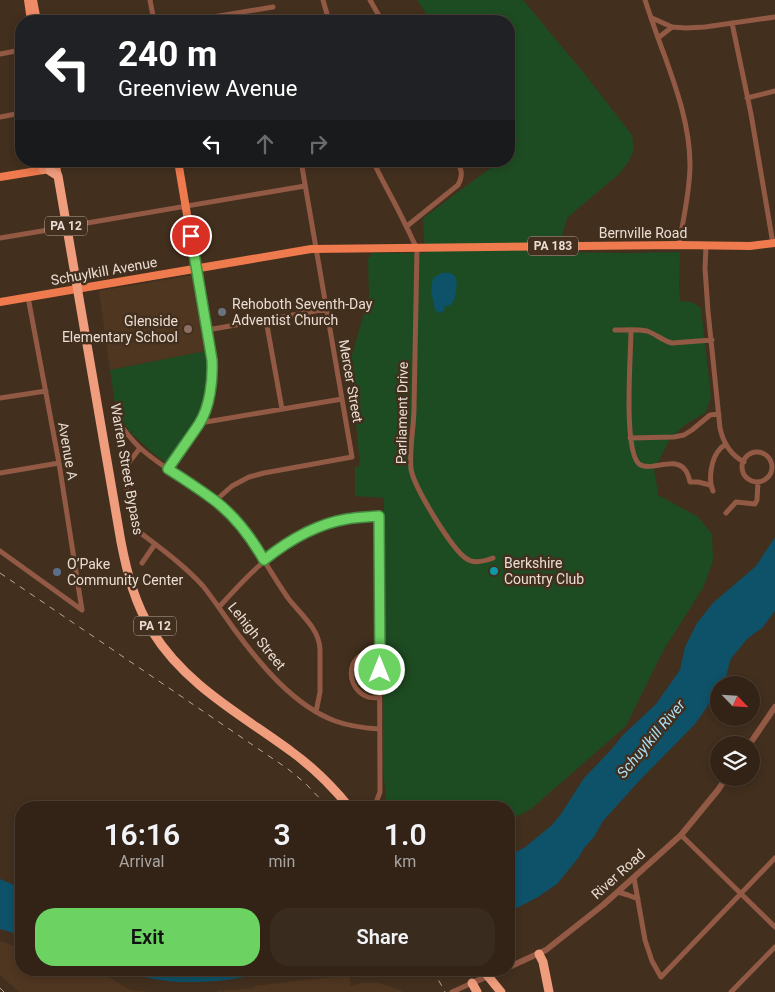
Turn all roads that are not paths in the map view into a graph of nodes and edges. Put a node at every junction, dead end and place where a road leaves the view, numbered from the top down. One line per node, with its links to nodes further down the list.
1 (28, 0): 8 (highway)
2 (33, 0): 9 (highway)
3 (150, 0): 10 (street)
4 (323, 0): 12 (street)
5 (370, 0): 13 (street)
6 (644, 0): 15 (street)
7 (272, 7): 11 (street)
8 (30, 15)
9 (36, 15)
10 (153, 15)
11 (225, 15)
12 (327, 15)
13 (379, 15)
14 (775, 17): 16 (street)
15 (652, 18): 17 (street); 18 (street)
16 (732, 23): 17 (street); 22 (street)
17 (672, 27): 18 (street)
18 (658, 38): 38 (street)
19 (15, 51): 20 (street)
20 (0, 54)
21 (775, 91): 22 (street)
22 (747, 98): 37 (street)
23 (15, 114): 24 (street)
24 (0, 117)
25 (179, 167): 32 (main road)
26 (302, 167): 31 (street, Mercer Street)
27 (376, 167): 34 (street, Parliament Drive)
28 (460, 167): 34 (street)
29 (54, 169): 30 (main road); 85 (highway, Warren Street Bypass / PA 12); 86 (highway, Warren Street Bypass / PA 12)
30 (0, 177)
31 (306, 186): 32 (street); 40 (street, Mercer Street)
32 (186, 206): 33 (street); 43 (main road)
33 (87, 223)
34 (407, 226): 42 (street, Parliament Drive)
35 (60, 228): 36 (street)
36 (0, 238)
37 (774, 243): 39 (main road, Bernville Road / PA 183)
38 (679, 245): 39 (main road, Bernville Road / PA 183); 42 (main road, Bernville Road / PA 183)
39 (706, 246): 51 (street)
40 (316, 248): 41 (main road, Schuylkill Avenue / PA 183); 43 (main road, Schuylkill Avenue / PA 183); 46 (street, Mercer Street)
41 (330, 248): 42 (main road, Bernville Road / PA 183)
42 (416, 248): 73 (street, Parliament Drive)
43 (196, 268): 44 (main road, Schuylkill Avenue / PA 183); 48 (street)
44 (28, 297): 45 (main road, Schuylkill Avenue / PA 183); 52 (street, Avenue A)
45 (0, 302)
46 (327, 309): 47 (street); 54 (street, Mercer Street)
47 (266, 320): 48 (street); 55 (street)
48 (207, 330): 58 (street)
49 (615, 330): 50 (street)
50 (631, 330): 51 (street); 59 (street)
51 (712, 340): 56 (street)
52 (46, 391): 53 (street); 63 (street, Avenue A)
53 (0, 398)
54 (342, 399): 55 (street); 69 (street, Mercer Street)
55 (282, 409): 58 (street)
56 (719, 414): 59 (street); 60 (street)
57 (117, 421): 61 (street)
58 (200, 423): 64 (street)
59 (630, 438): 67 (street)
60 (726, 444): 62 (street); 67 (street)
61 (140, 448): 64 (street); 71 (street, Lehigh Street)
62 (744, 462): 66 (street); 66 (street)
63 (59, 463): 65 (street); 72 (street, Avenue A)
64 (168, 469): 69 (street)
65 (0, 473)
66 (758, 482): 70 (street)
67 (710, 485): 68 (street)
68 (713, 491)
69 (215, 501): 74 (street)
70 (726, 513)
71 (155, 544): 75 (street); 76 (street, Lehigh Street)
72 (0, 551)
73 (493, 558)
74 (264, 560): 76 (street); 77 (street); 80 (street)
75 (142, 564)
76 (219, 607): 80 (street, Lehigh Street)
77 (380, 647): 78 (street); 78 (street)
78 (380, 698): 81 (street)
79 (775, 707): 82 (street)
80 (316, 712): 81 (street, Lehigh Street)
81 (380, 729): 84 (street)
82 (755, 736)
83 (721, 786): 87 (street, River Road)
84 (377, 800)
85 (344, 801)
86 (350, 801)
87 (680, 835): 89 (street, River Road); 91 (street)
88 (775, 858): 91 (street)
89 (634, 878): 90 (street, River Road); 92 (street)
90 (618, 892): 92 (street); 95 (street, River Road)
91 (741, 894): 92 (street); 93 (street)
92 (638, 899)
93 (775, 927)
94 (775, 947): 104 (street)
95 (539, 954): 96 (street, River Road); 103 (highway)
96 (515, 964)
97 (482, 976): 99 (highway)
98 (493, 976): 100 (street)
99 (492, 987): 102 (highway)
100 (474, 989): 101 (street)
101 (452, 992)
102 (500, 992)
103 (547, 992)
104 (731, 992)

